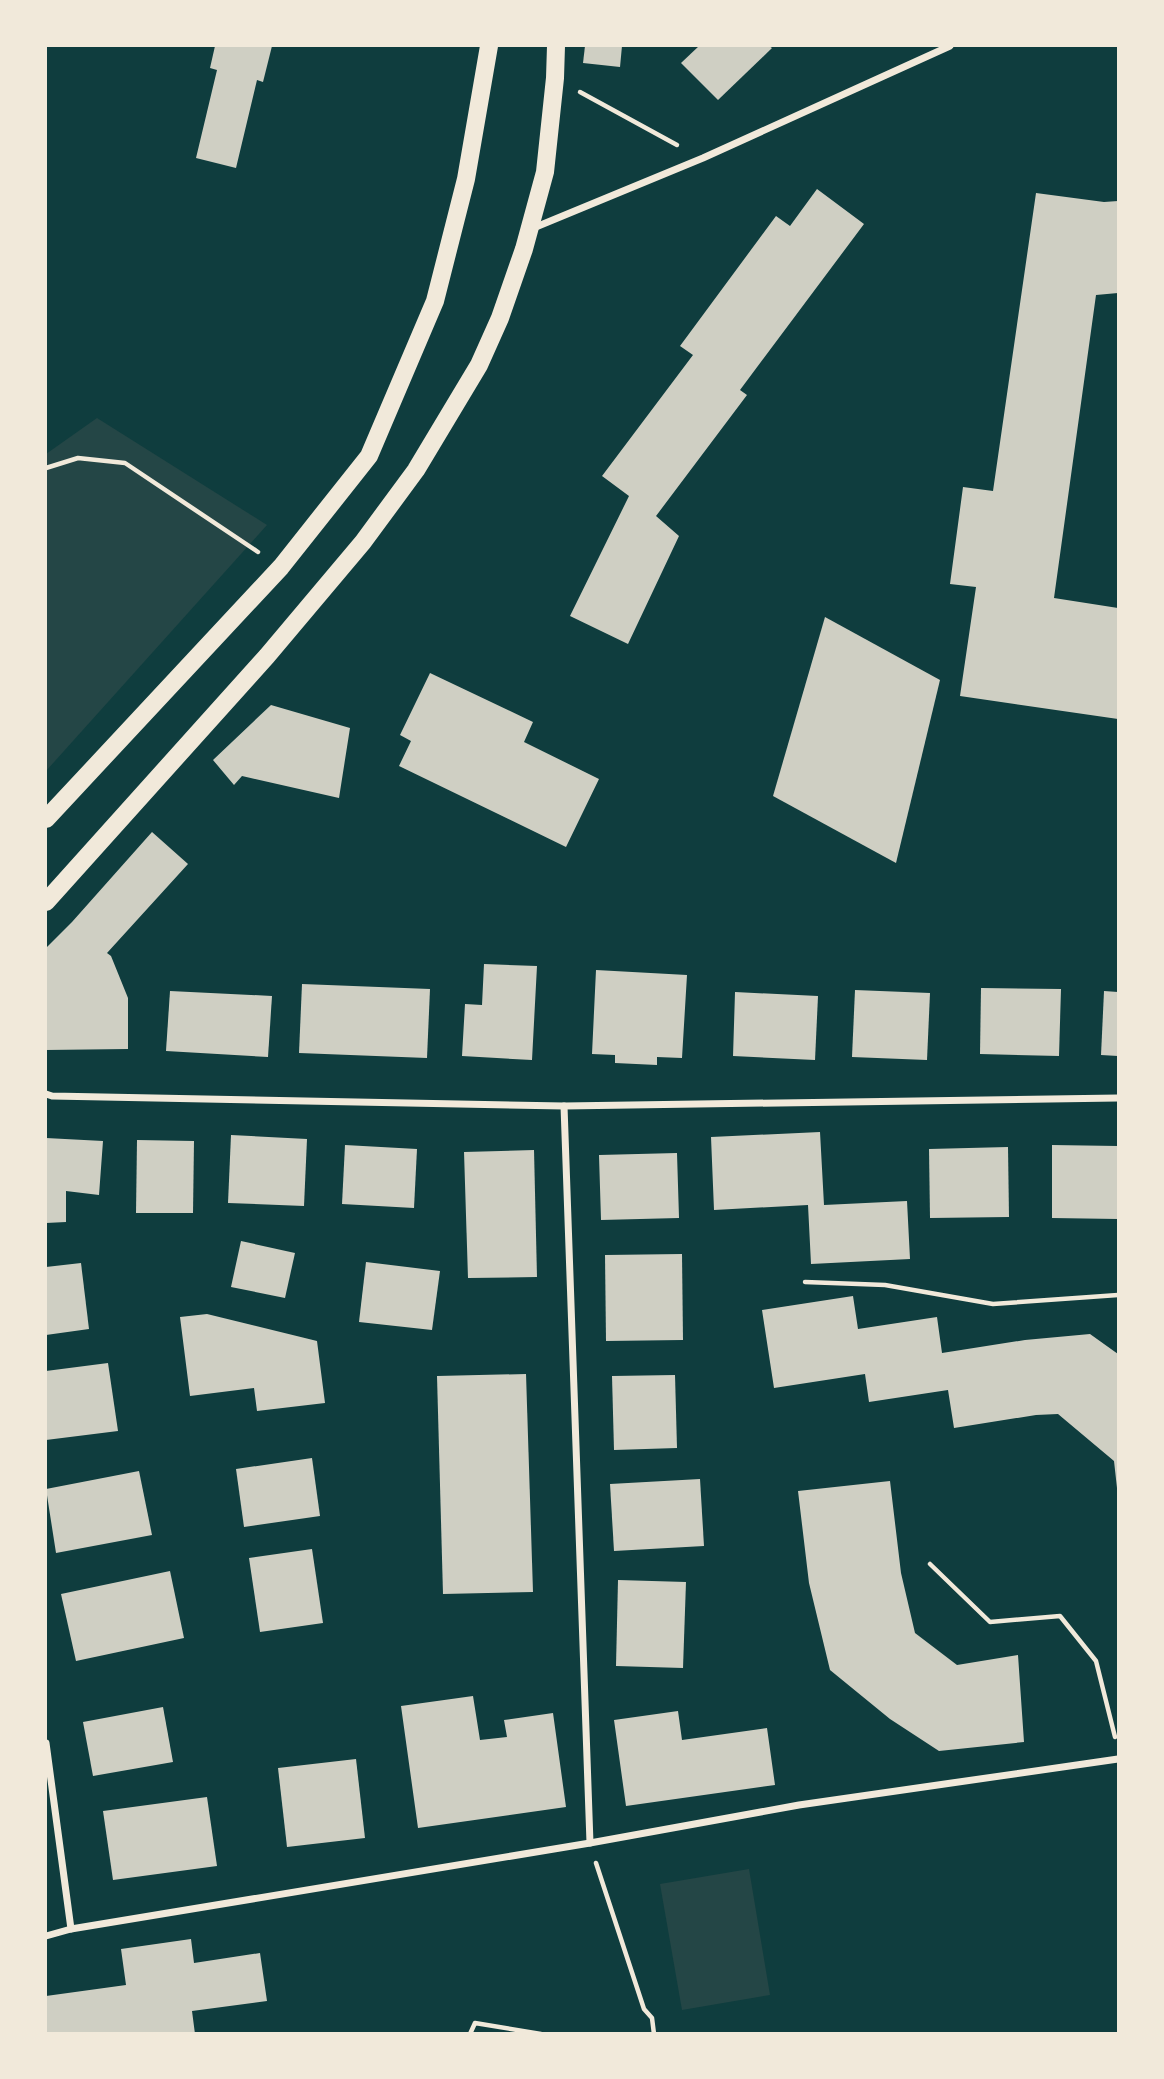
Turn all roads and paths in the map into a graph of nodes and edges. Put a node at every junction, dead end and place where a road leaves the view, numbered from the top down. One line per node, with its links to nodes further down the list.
1 (489, 46): 8 (main road)
2 (556, 46): 4 (main road)
3 (950, 46): 5 (street)
4 (555, 78): 5 (path); 6 (main road)
5 (703, 158): 6 (street)
6 (530, 229): 10 (main road)
7 (46, 468): 8 (path)
8 (281, 567): 9 (main road)
9 (46, 819)
10 (46, 902)
11 (46, 1094): 13 (street)
12 (1118, 1098): 13 (street)
13 (564, 1107): 20 (street)
14 (805, 1282): 15 (path)
15 (1118, 1295)
16 (930, 1564): 17 (path)
17 (1115, 1739)
18 (46, 1742): 21 (street)
19 (1118, 1759): 20 (street)
20 (590, 1843): 21 (street); 25 (path)
21 (71, 1929): 22 (street)
22 (46, 1936)
23 (470, 2034): 24 (path)
24 (541, 2034)
25 (654, 2034)

